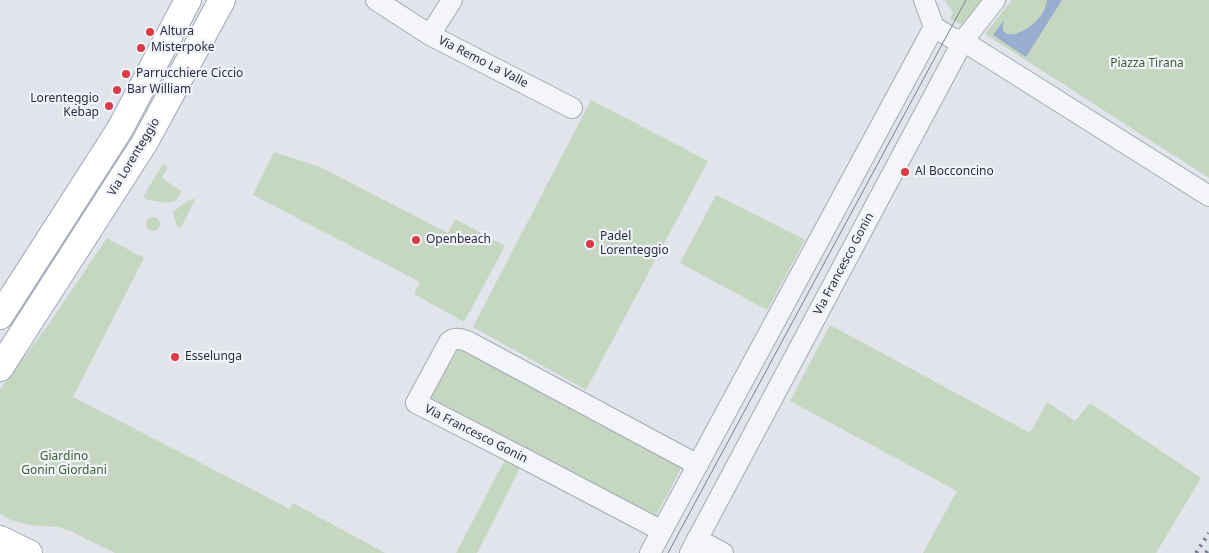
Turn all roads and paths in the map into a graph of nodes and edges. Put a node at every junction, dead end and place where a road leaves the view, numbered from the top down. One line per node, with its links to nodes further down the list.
1 (188, 0): 12 (main road)
2 (222, 0): 13 (main road, Via Lorenteggio)
3 (376, 0): 8 (street)
4 (452, 0): 8 (street, Via Remo La Valle)
5 (924, 0): 7 (street)
6 (994, 0): 9 (street)
7 (934, 26): 9 (street); 16 (street)
8 (430, 35): 10 (street, Via Remo La Valle)
9 (963, 41): 11 (street); 19 (street, Via Francesco Gonin)
10 (572, 108)
11 (1209, 196)
12 (15, 293): 13 (street); 14 (main road)
13 (38, 309): 15 (main road, Via Lorenteggio)
14 (0, 316)
15 (0, 368)
16 (698, 465): 17 (street); 17 (street, Via Francesco Gonin)
17 (662, 531): 21 (street)
18 (0, 539): 20 (main road)
19 (693, 546): 22 (street, Via Francesco Gonin)
20 (29, 553)
21 (650, 553)
22 (723, 553)

